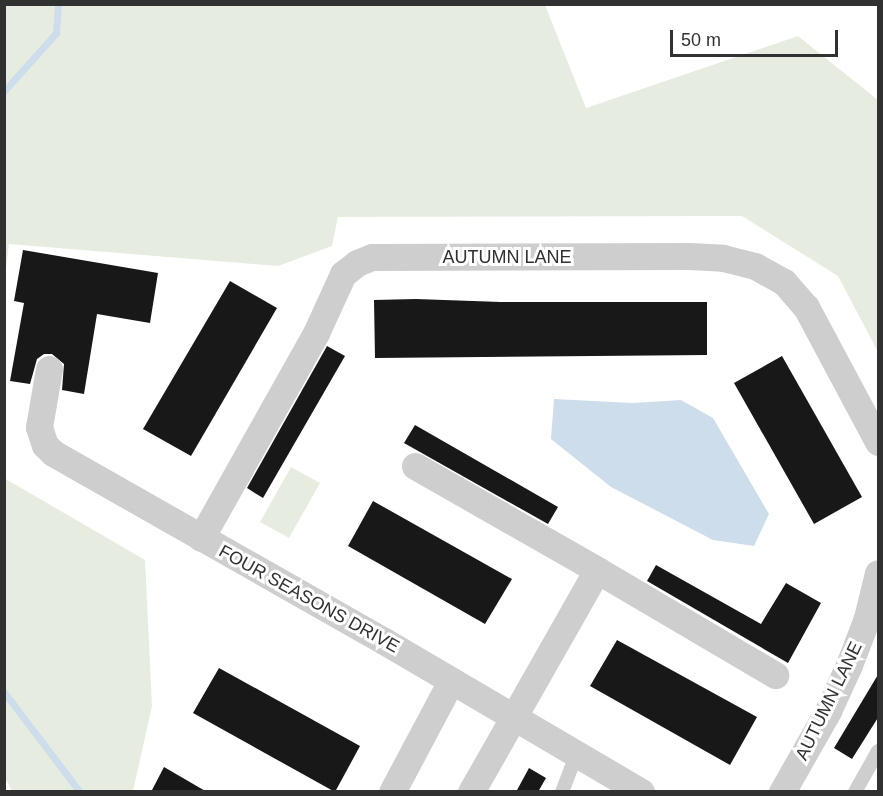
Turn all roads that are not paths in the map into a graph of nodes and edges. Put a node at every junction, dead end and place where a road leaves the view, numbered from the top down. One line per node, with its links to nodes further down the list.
1 (49, 369): 4 (street, FOUR SEASONS DRIVE)
2 (879, 442): 4 (street, AUTUMN LANE)
3 (415, 466): 5 (street)
4 (201, 538): 8 (street, FOUR SEASONS DRIVE)
5 (597, 570): 7 (street); 9 (street)
6 (879, 573): 16 (street, AUTUMN LANE)
7 (775, 675)
8 (452, 681): 9 (street, FOUR SEASONS DRIVE); 12 (street)
9 (511, 717): 11 (street, FOUR SEASONS DRIVE); 13 (street)
10 (879, 751): 17 (lane)
11 (576, 755): 14 (lane); 15 (street, FOUR SEASONS DRIVE)
12 (392, 792)
13 (471, 792)
14 (561, 792)
15 (641, 792)
16 (782, 792)
17 (855, 792)

